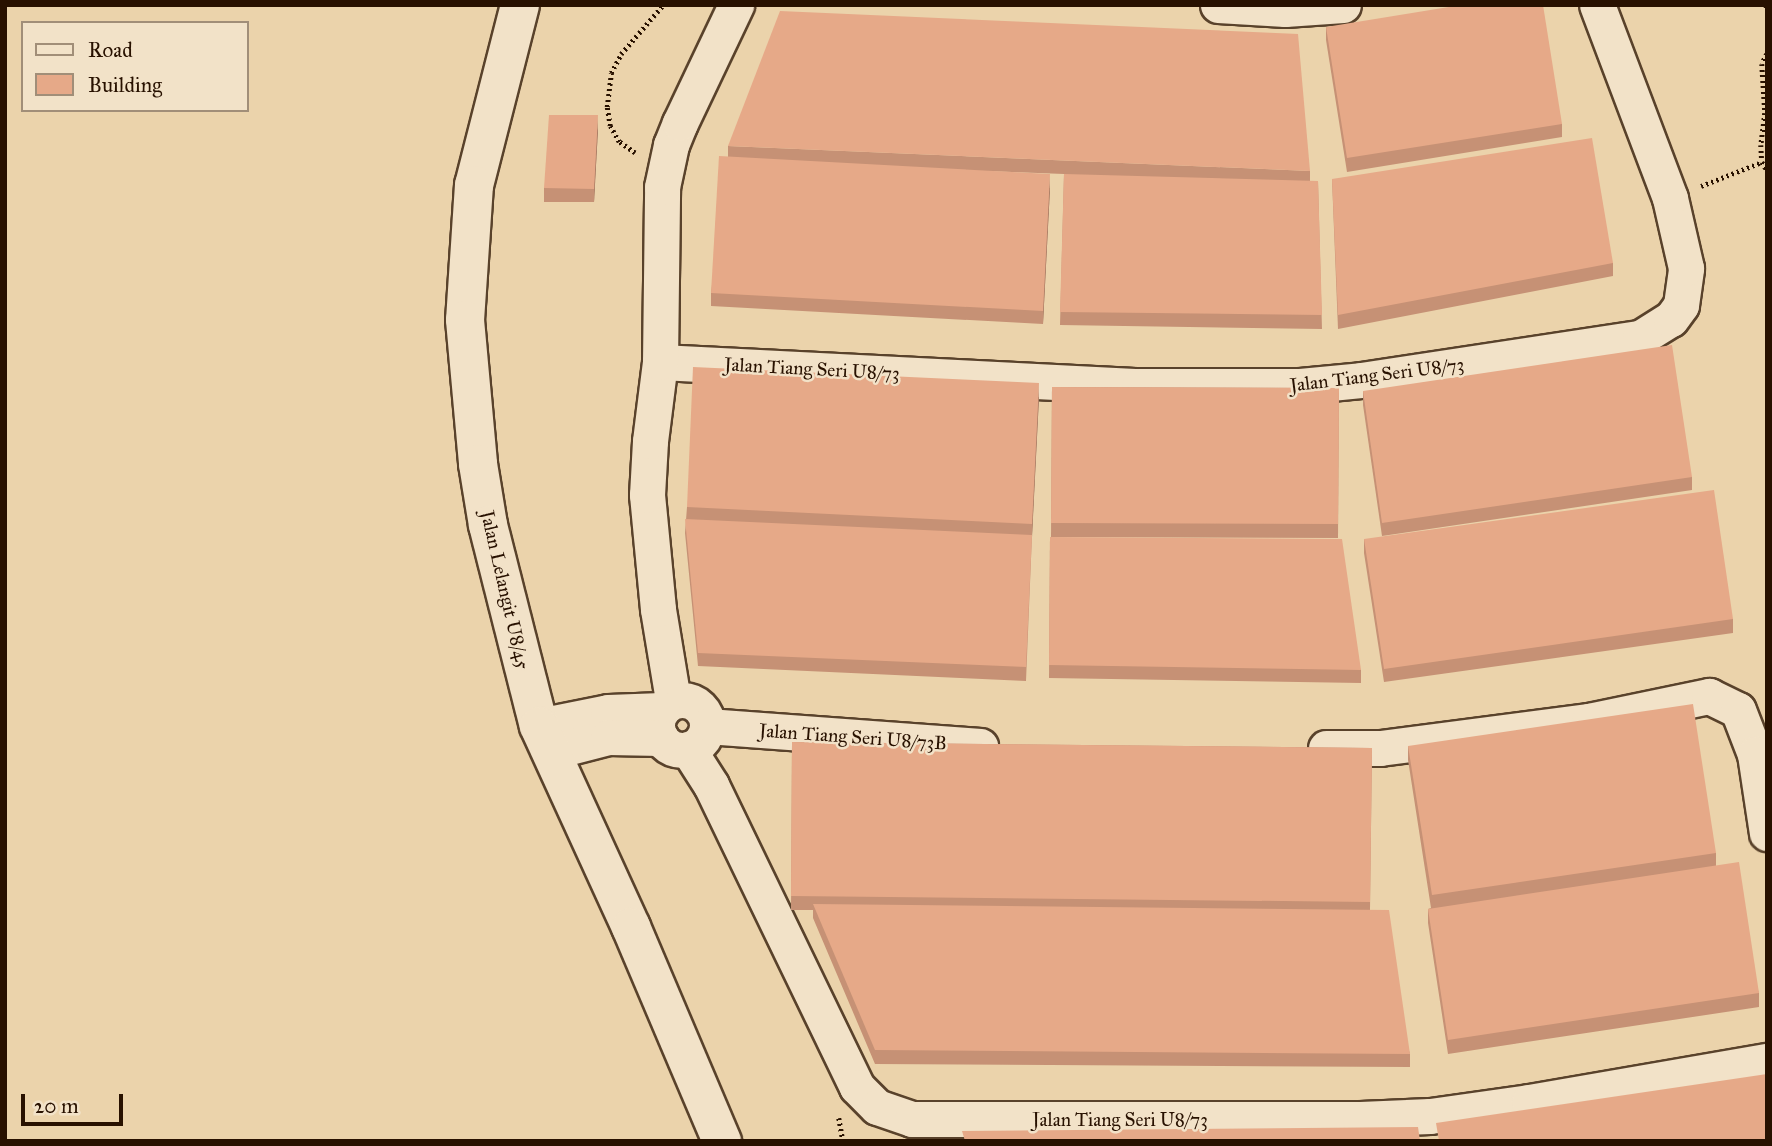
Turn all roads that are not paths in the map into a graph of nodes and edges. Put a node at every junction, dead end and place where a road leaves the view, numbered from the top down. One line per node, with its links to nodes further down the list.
1 (520, 5): 8 (street, Jalan Lelangit U8/45)
2 (736, 5): 6 (street, Jalan Tiang Seri U8/73)
3 (1219, 5): 4 (street)
4 (1343, 5)
5 (1597, 5): 6 (street, Jalan Tiang Seri U8/73)
6 (660, 362): 7 (street, Jalan Tiang Seri U8/73)
7 (678, 725): 8 (street, Jalan Tiang Seri U8/73B); 9 (street, Jalan Tiang Seri U8/73B); 12 (street, Jalan Tiang Seri U8/73)
8 (545, 739): 13 (street, Jalan Lelangit U8/45)
9 (1010, 746)
10 (1296, 748): 11 (street)
11 (1767, 833)
12 (1767, 1061)
13 (722, 1141)

